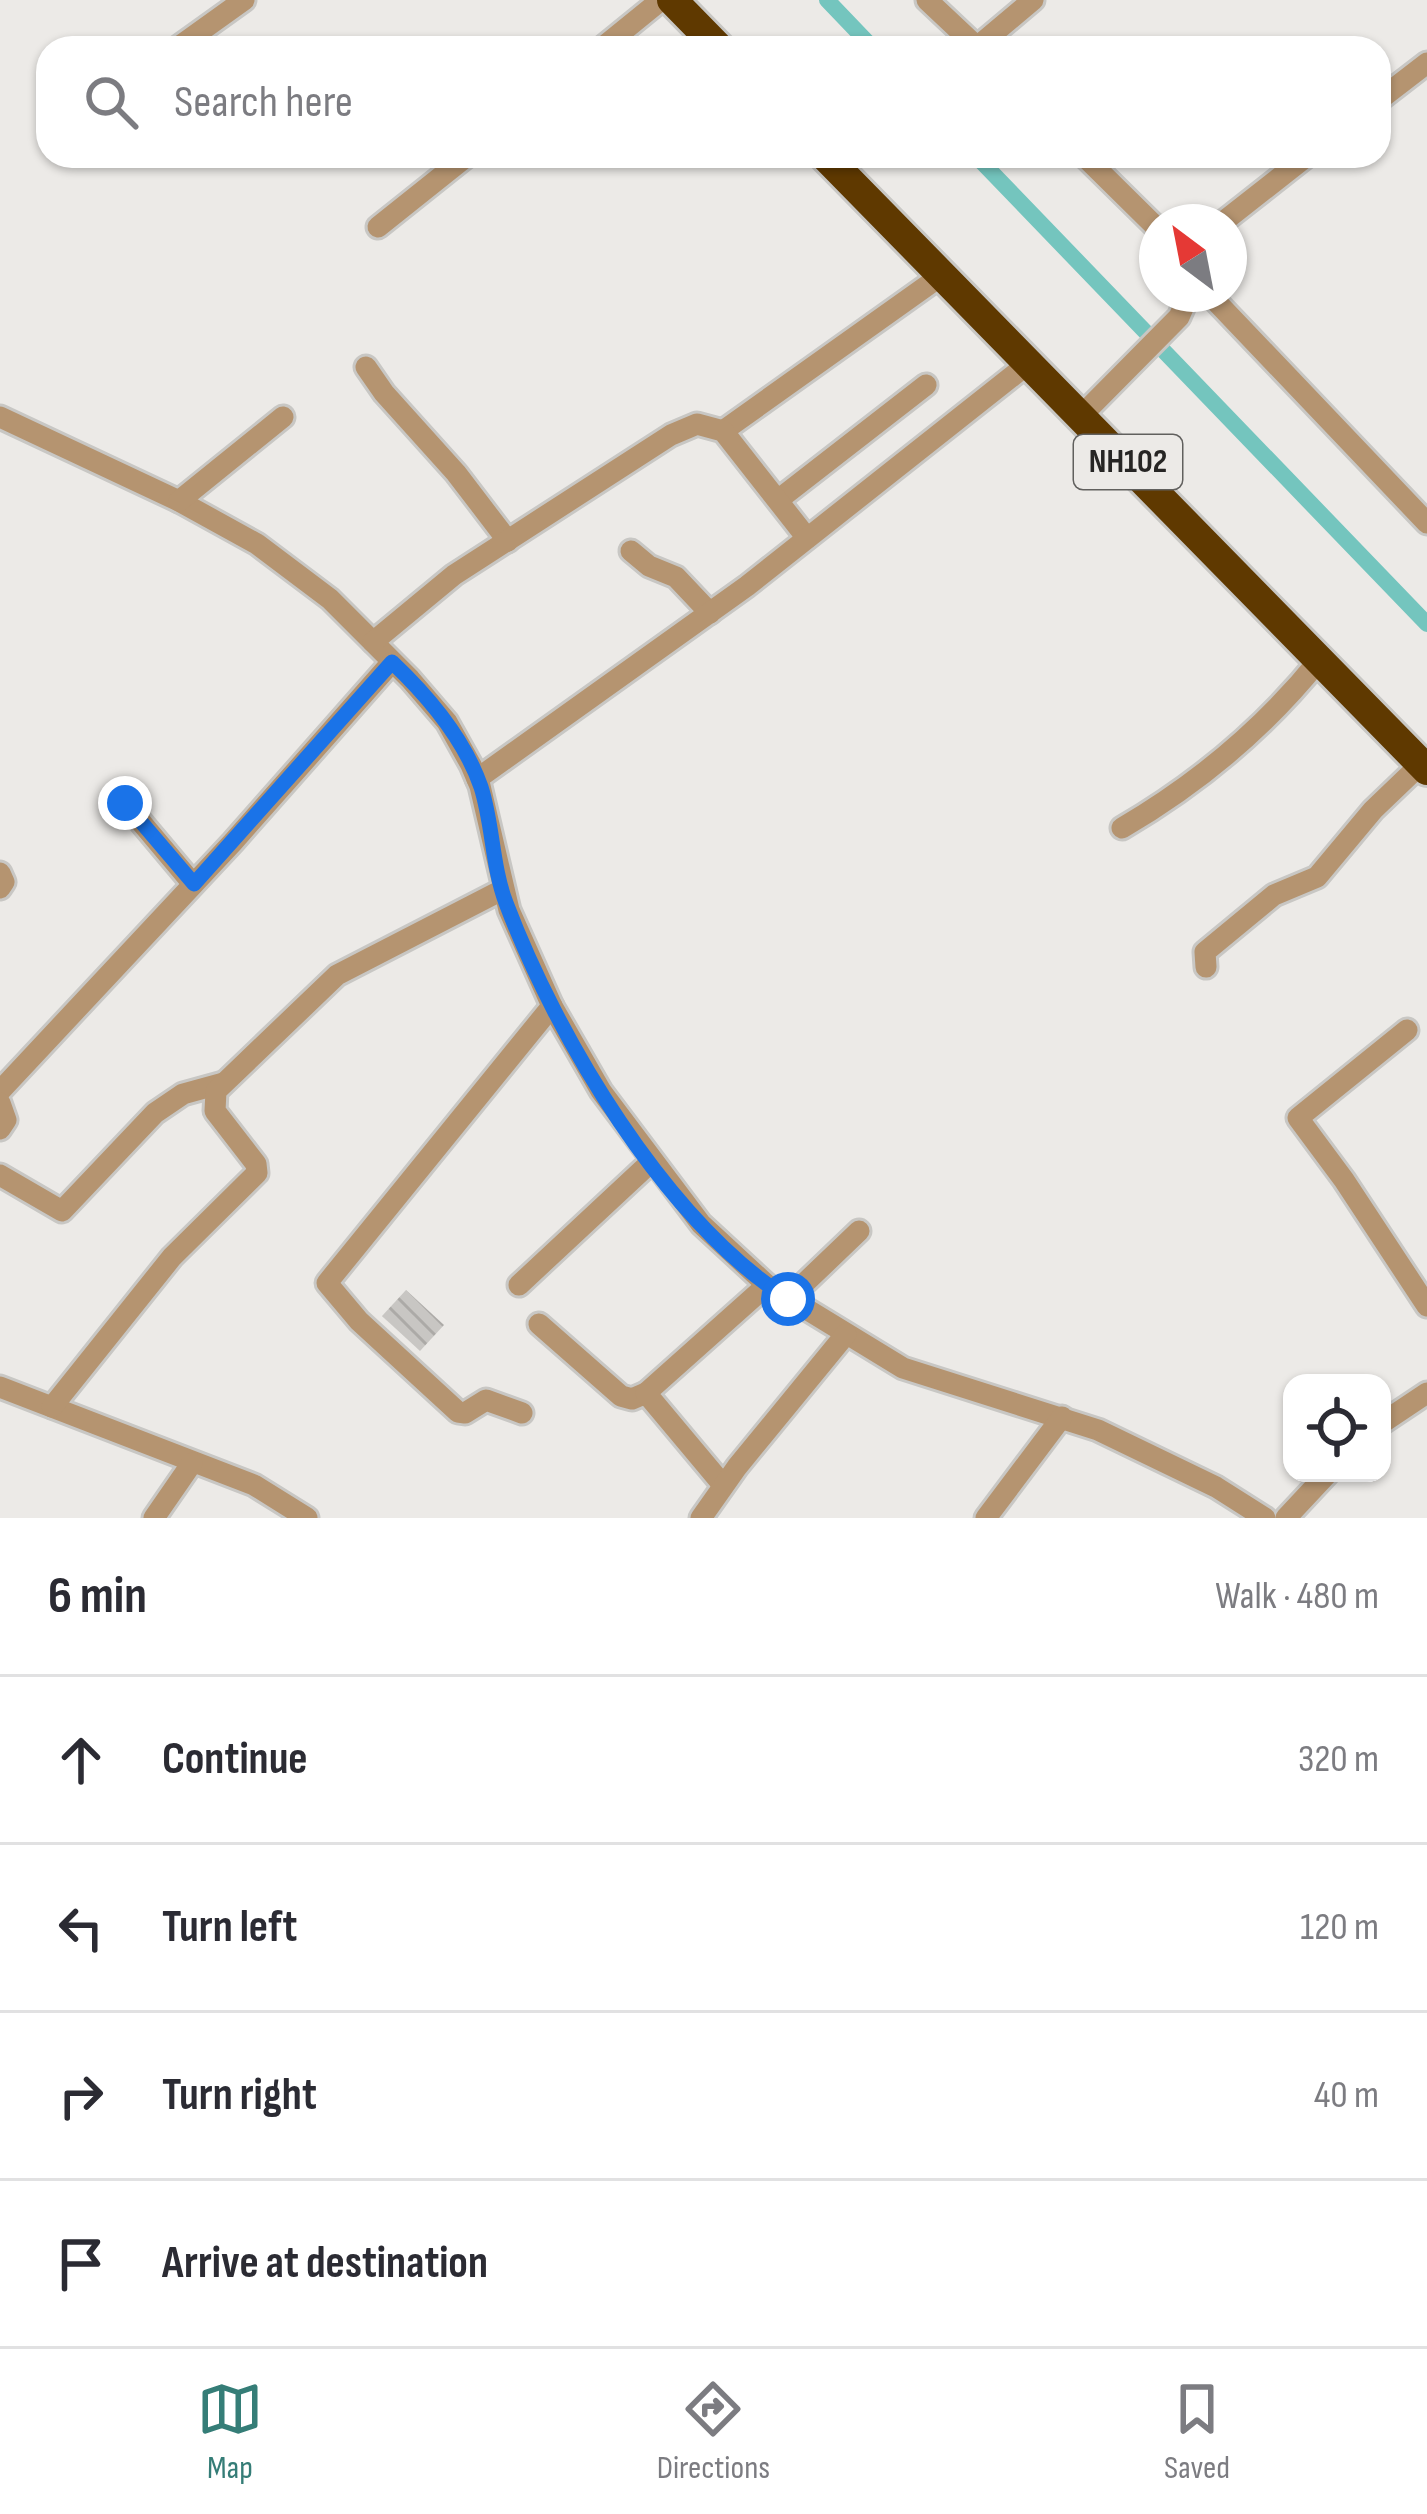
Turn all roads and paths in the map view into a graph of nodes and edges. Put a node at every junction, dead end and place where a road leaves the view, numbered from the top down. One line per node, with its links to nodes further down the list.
1 (244, 0): 6 (street)
2 (662, 0): 7 (street)
3 (672, 0): 8 (highway)
4 (1033, 0): 10 (street)
5 (931, 1): 9 (street)
6 (194, 36)
7 (617, 36)
8 (707, 36)
9 (966, 36)
10 (990, 36)
11 (1427, 63): 12 (street)
12 (1391, 91)
13 (451, 168): 19 (street)
14 (837, 168): 20 (highway, NH102)
15 (1096, 168): 18 (street)
16 (1292, 168): 17 (street)
17 (1246, 204)
18 (1139, 210)
19 (378, 227)
20 (942, 274): 23 (highway, NH102); 29 (street)
21 (1181, 312): 26 (street)
22 (1226, 312): 32 (street)
23 (1029, 363): 26 (highway, NH102); 33 (street)
24 (366, 367): 34 (street)
25 (926, 385): 30 (street)
26 (1082, 415): 38 (highway, NH102)
27 (0, 417): 31 (street)
28 (283, 417): 31 (street)
29 (723, 431): 30 (street); 34 (street)
30 (778, 500): 33 (street)
31 (179, 501): 37 (street)
32 (1427, 523)
33 (807, 538): 36 (street)
34 (508, 541): 37 (street)
35 (632, 551): 36 (street)
36 (710, 613): 41 (street)
37 (373, 642): 39 (street)
38 (1319, 659): 40 (highway, NH102); 43 (street)
39 (392, 662): 41 (street); 45 (street)
40 (1424, 767): 48 (street)
41 (477, 779): 47 (street)
42 (125, 803): 45 (street)
43 (1122, 828)
44 (0, 873): 46 (street)
45 (194, 884): 52 (street)
46 (0, 888)
47 (502, 890): 49 (street); 51 (street)
48 (1206, 967)
49 (552, 1006): 55 (street); 68 (street)
50 (1407, 1030): 61 (street)
51 (223, 1083): 56 (street); 67 (street)
52 (0, 1091)
53 (0, 1103): 54 (street)
54 (0, 1129)
55 (652, 1162): 58 (street); 59 (street)
56 (0, 1175)
57 (860, 1231): 60 (street)
58 (519, 1285)
59 (767, 1286): 60 (street); 65 (street)
60 (788, 1299): 63 (street)
61 (1427, 1306)
62 (539, 1324): 65 (street)
63 (846, 1334): 70 (street); 73 (street)
64 (0, 1387): 67 (street)
65 (646, 1393): 73 (street)
66 (1427, 1393): 69 (street)
67 (52, 1407): 71 (street)
68 (522, 1413)
69 (1391, 1417)
70 (1062, 1418): 77 (street); 78 (street)
71 (191, 1463): 74 (street); 75 (street)
72 (1320, 1482): 79 (street)
73 (723, 1484): 76 (street)
74 (154, 1518)
75 (308, 1518)
76 (701, 1518)
77 (986, 1518)
78 (1265, 1518)
79 (1286, 1518)

